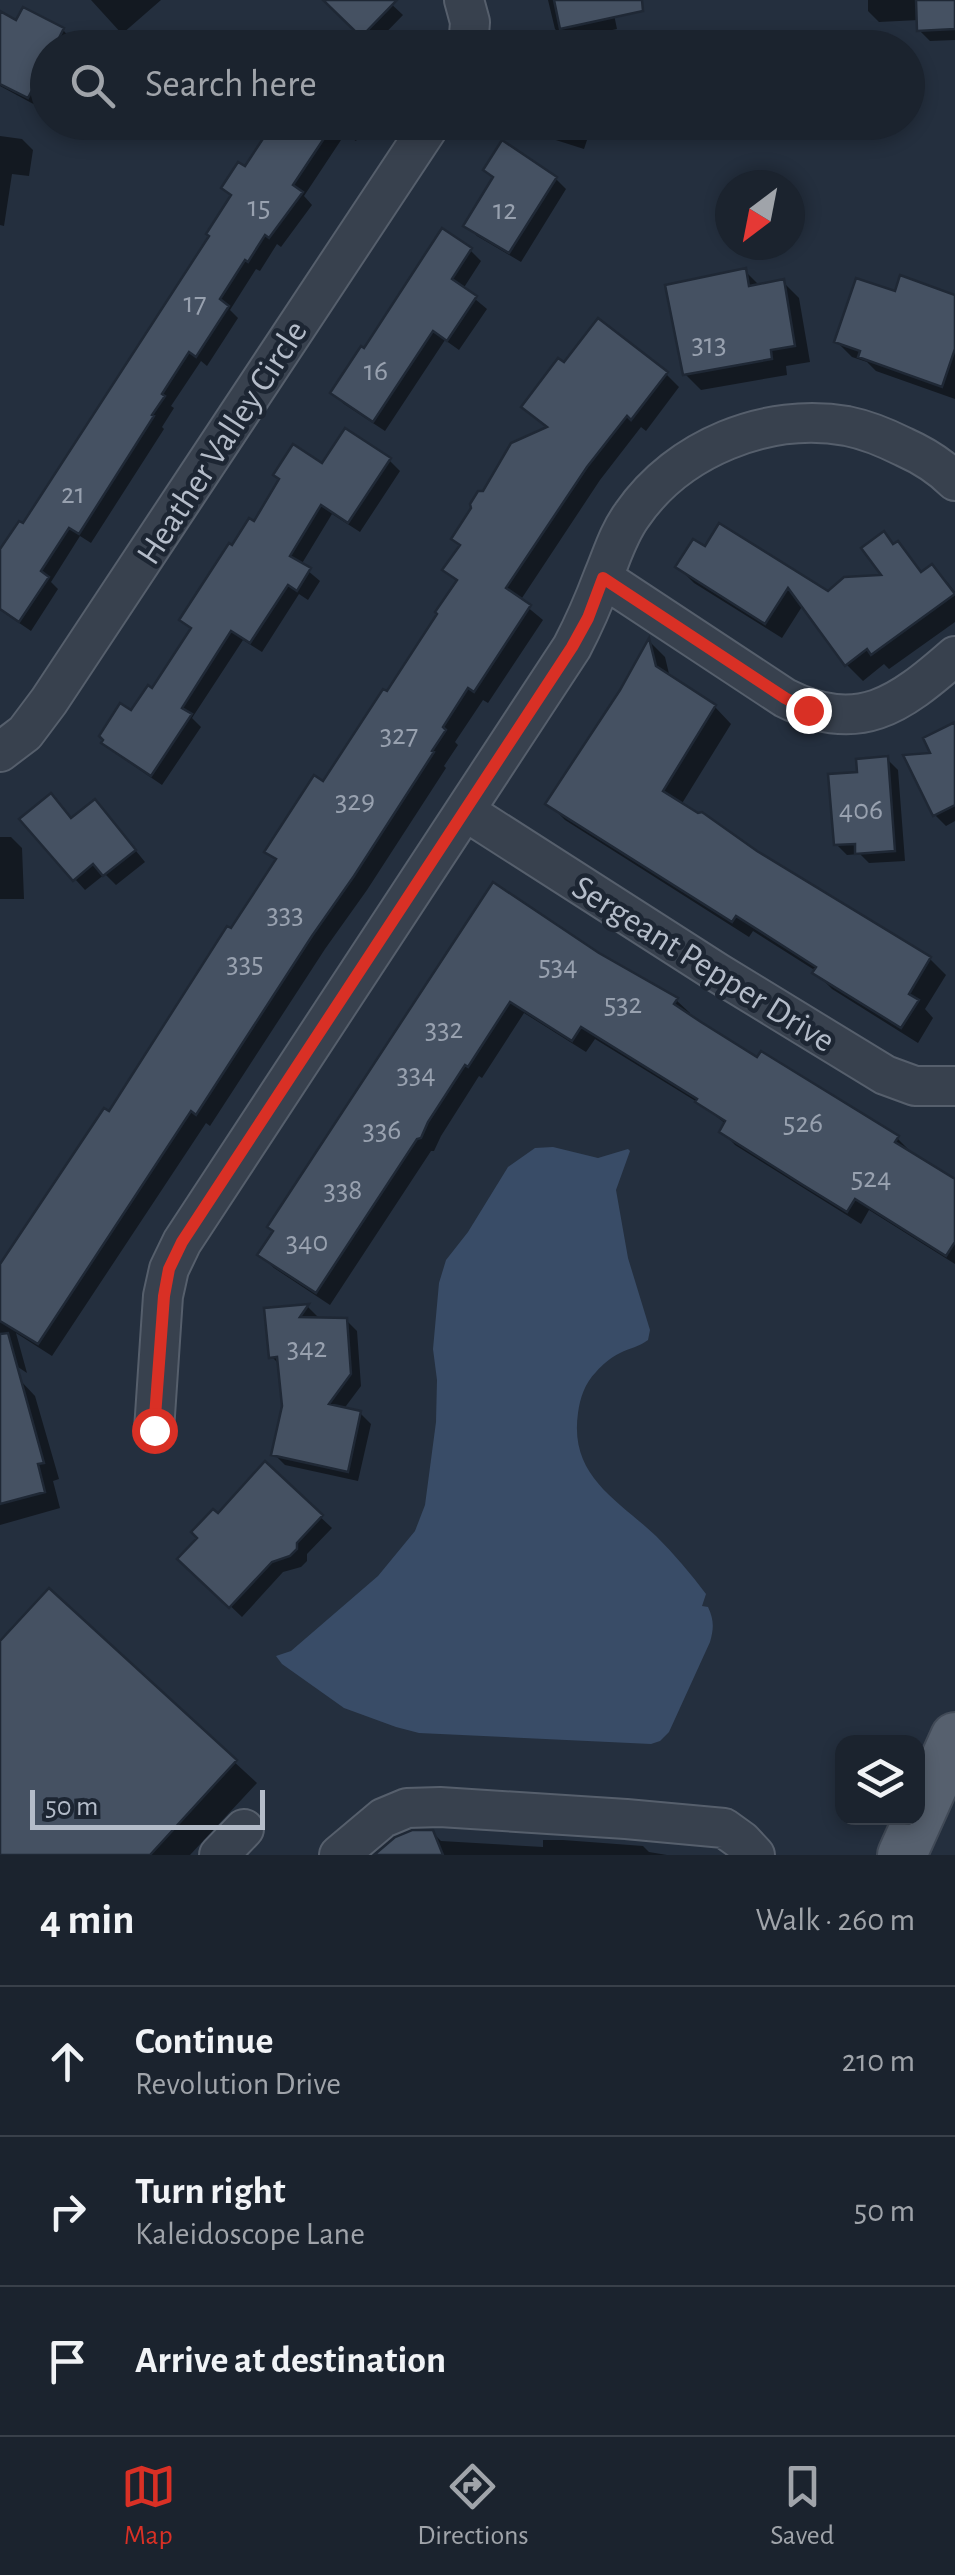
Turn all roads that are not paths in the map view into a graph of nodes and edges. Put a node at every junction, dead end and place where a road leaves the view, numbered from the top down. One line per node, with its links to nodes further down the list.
1 (464, 0): 2 (street)
2 (469, 30)
3 (420, 140): 7 (street, Heather Valley Circle)
4 (955, 481): 5 (street)
5 (603, 578): 6 (street); 8 (street)
6 (955, 656)
7 (0, 752)
8 (465, 812): 9 (street, Sergeant Pepper Drive); 10 (street)
9 (954, 1088)
10 (154, 1430)
11 (955, 1737): 14 (main road)
12 (339, 1855): 13 (street)
13 (755, 1855)
14 (902, 1855)

